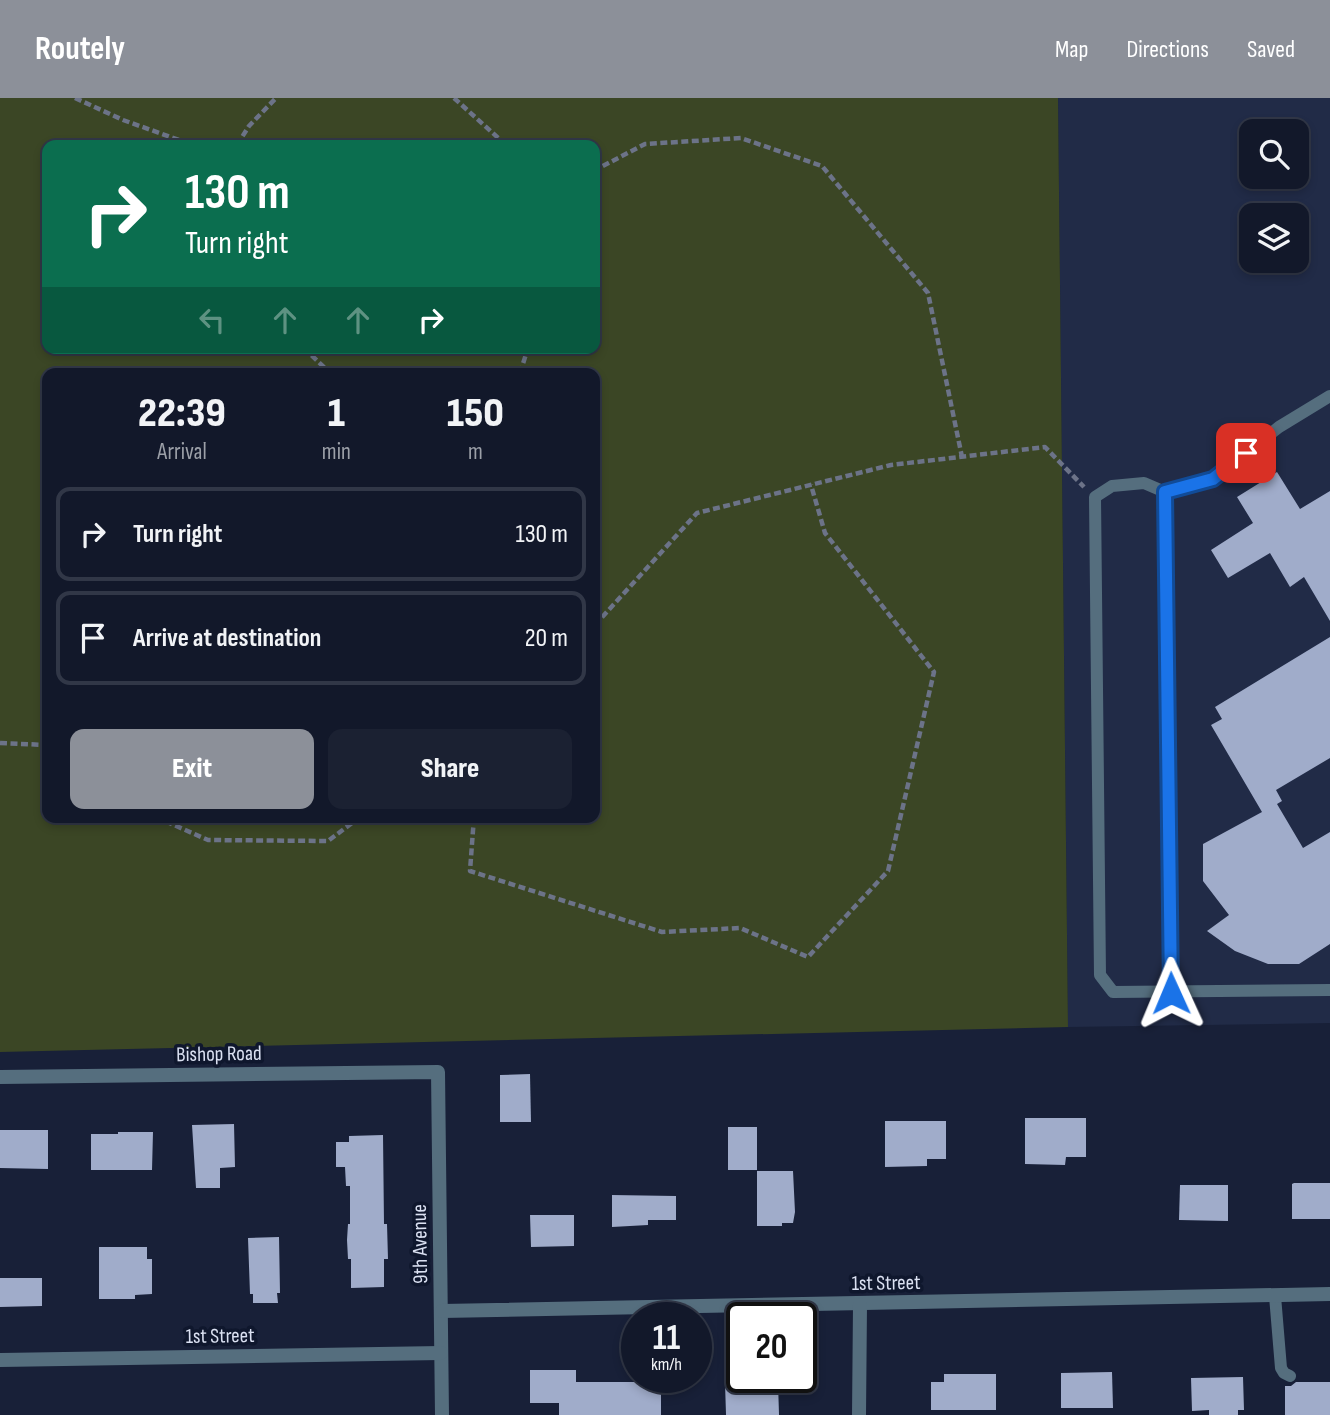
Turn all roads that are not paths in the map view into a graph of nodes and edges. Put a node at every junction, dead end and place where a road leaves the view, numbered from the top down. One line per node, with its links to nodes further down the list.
1 (1330, 396): 2 (lane)
2 (1165, 492): 4 (lane); 4 (lane)
3 (1329, 989): 4 (lane)
4 (1171, 993)
5 (438, 1072): 6 (street, Bishop Road); 10 (street, 9th Avenue)
6 (0, 1077)
7 (1330, 1294): 8 (street, 1st Street)
8 (1275, 1296): 9 (street, 1st Street); 13 (lane)
9 (860, 1305): 10 (street, 1st Street); 15 (street)
10 (442, 1311): 11 (street, 9th Avenue)
11 (441, 1353): 12 (street, 1st Street); 14 (street, 9th Avenue)
12 (0, 1360)
13 (1290, 1376)
14 (442, 1415)
15 (859, 1415)

